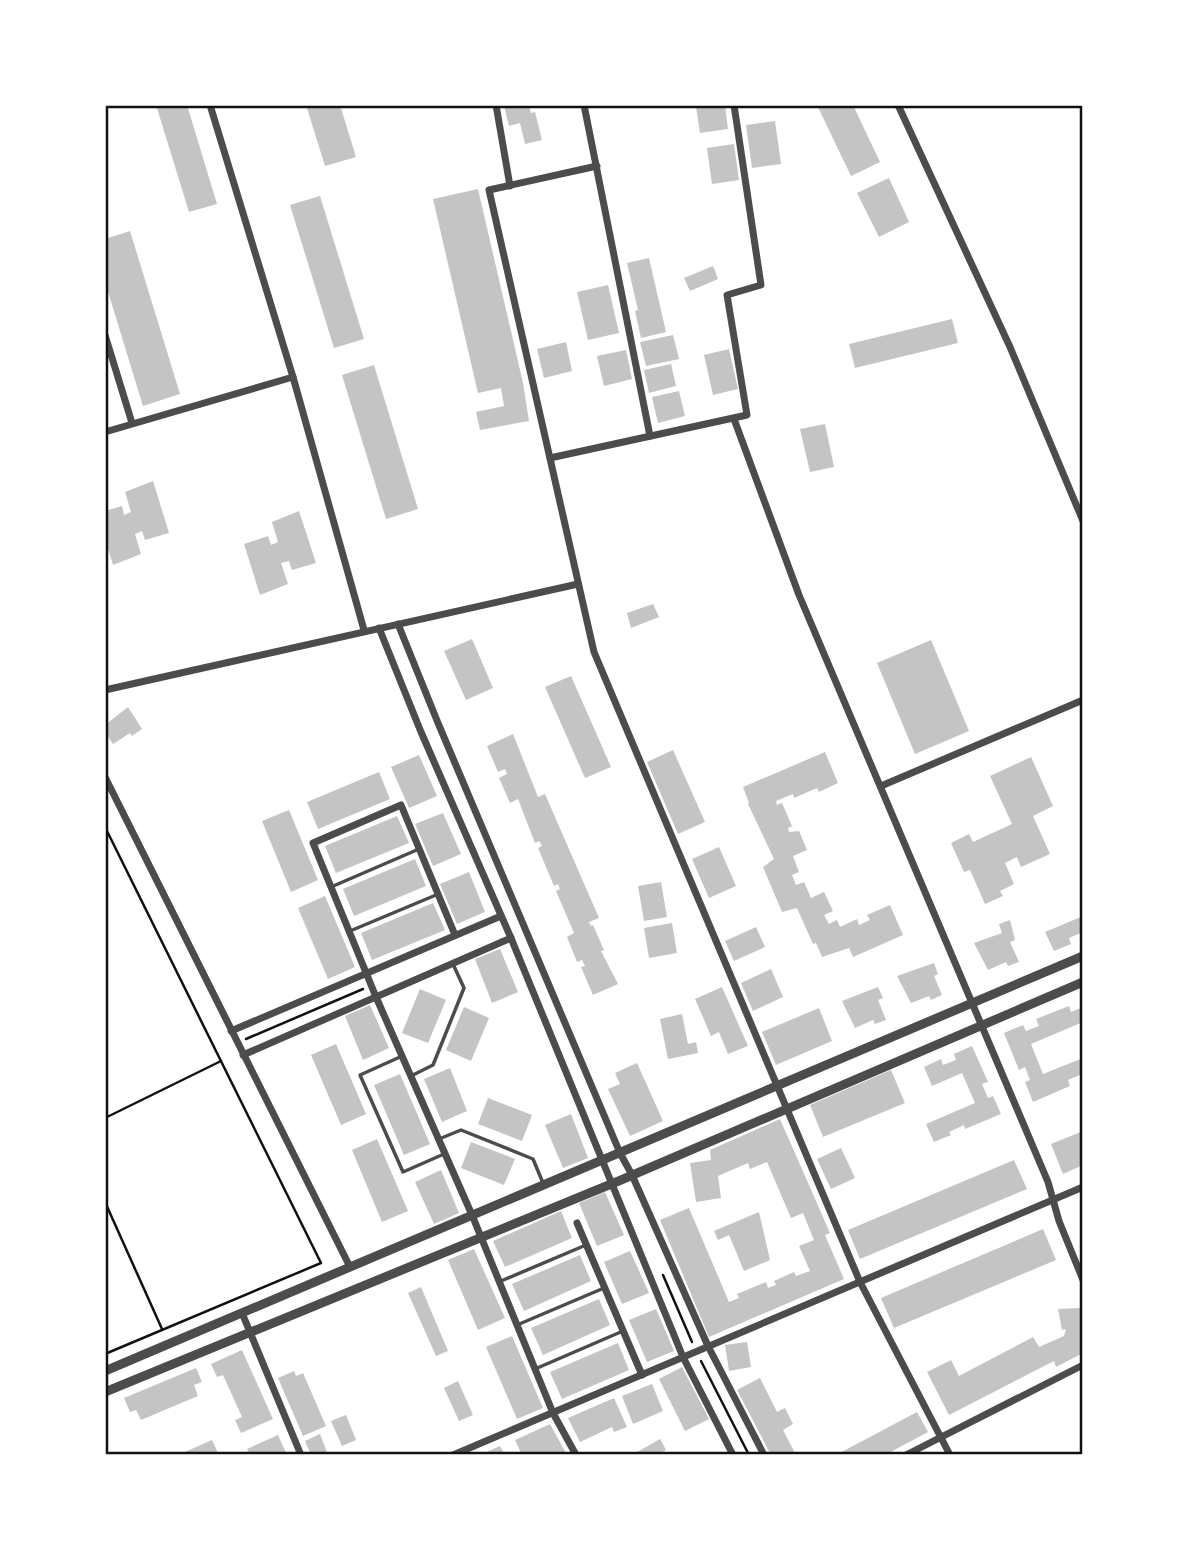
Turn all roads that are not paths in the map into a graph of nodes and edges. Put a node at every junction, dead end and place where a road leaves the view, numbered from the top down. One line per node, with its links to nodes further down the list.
1 (210, 105): 9 (street)
2 (496, 105): 7 (street)
3 (584, 105): 6 (street)
4 (734, 105): 10 (street)
5 (898, 105): 15 (street)
6 (597, 166): 7 (street); 13 (street)
7 (510, 186): 14 (street)
8 (105, 335): 11 (street)
9 (293, 377): 11 (street); 19 (street)
10 (734, 419): 13 (street); 23 (street)
11 (132, 423): 12 (street)
12 (105, 432)
13 (650, 436): 14 (street)
14 (550, 458): 16 (street)
15 (1083, 521)
16 (578, 583): 17 (street); 42 (street)
17 (398, 624): 18 (street); 45 (street)
18 (379, 628): 19 (street); 27 (street)
19 (364, 630): 20 (street)
20 (105, 690)
21 (1083, 700): 23 (street)
22 (105, 777): 38 (street)
23 (881, 786): 36 (street)
24 (419, 849): 25 (lane); 25 (street); 26 (street)
25 (331, 887): 28 (street)
26 (438, 894): 28 (lane); 29 (street)
27 (501, 916): 29 (street); 30 (street)
28 (350, 931): 33 (street)
29 (455, 935): 33 (street)
30 (511, 938): 32 (street); 47 (street)
31 (1083, 956): 36 (street)
32 (453, 964): 35 (street); 41 (lane)
33 (368, 973): 35 (street); 38 (street)
34 (1083, 982): 37 (street)
35 (376, 997): 39 (street); 40 (street)
36 (972, 1002): 37 (street); 42 (street)
37 (982, 1026): 43 (street); 52 (street)
38 (231, 1031): 39 (street)
39 (243, 1055): 57 (street)
40 (402, 1056): 41 (street); 46 (lane)
41 (411, 1076): 44 (street)
42 (777, 1086): 43 (street); 45 (street)
43 (786, 1109): 48 (street); 60 (street)
44 (439, 1139): 46 (street); 50 (lane)
45 (620, 1153): 47 (street); 48 (street)
46 (445, 1154): 53 (street)
47 (603, 1160): 49 (street); 50 (street)
48 (632, 1175): 49 (street); 66 (street)
49 (612, 1184): 55 (street); 67 (street)
50 (544, 1185): 53 (street)
51 (1083, 1187): 52 (street)
52 (1055, 1200): 58 (street); 60 (street)
53 (472, 1215): 55 (street); 57 (street)
54 (577, 1223): 56 (street)
55 (480, 1237): 59 (street); 65 (street)
56 (586, 1245): 59 (lane); 61 (street)
57 (350, 1267): 62 (street)
58 (1083, 1280)
59 (499, 1282): 63 (street)
60 (860, 1282): 66 (street); 74 (street)
61 (604, 1288): 63 (lane); 64 (street)
62 (242, 1313): 65 (street); 70 (street)
63 (517, 1325): 69 (street)
64 (623, 1331): 69 (lane); 71 (street)
65 (250, 1333): 72 (street); 75 (street)
66 (708, 1346): 67 (street); 79 (street)
67 (683, 1357): 71 (street); 78 (street)
68 (1083, 1365): 74 (street)
69 (536, 1369): 73 (street)
70 (105, 1371)
71 (642, 1375): 73 (street)
72 (105, 1392)
73 (553, 1413): 76 (street); 77 (street)
74 (941, 1437): 80 (street); 81 (street)
75 (301, 1455)
76 (453, 1455)
77 (576, 1455)
78 (733, 1455)
79 (764, 1455)
80 (906, 1455)
81 (950, 1455)

